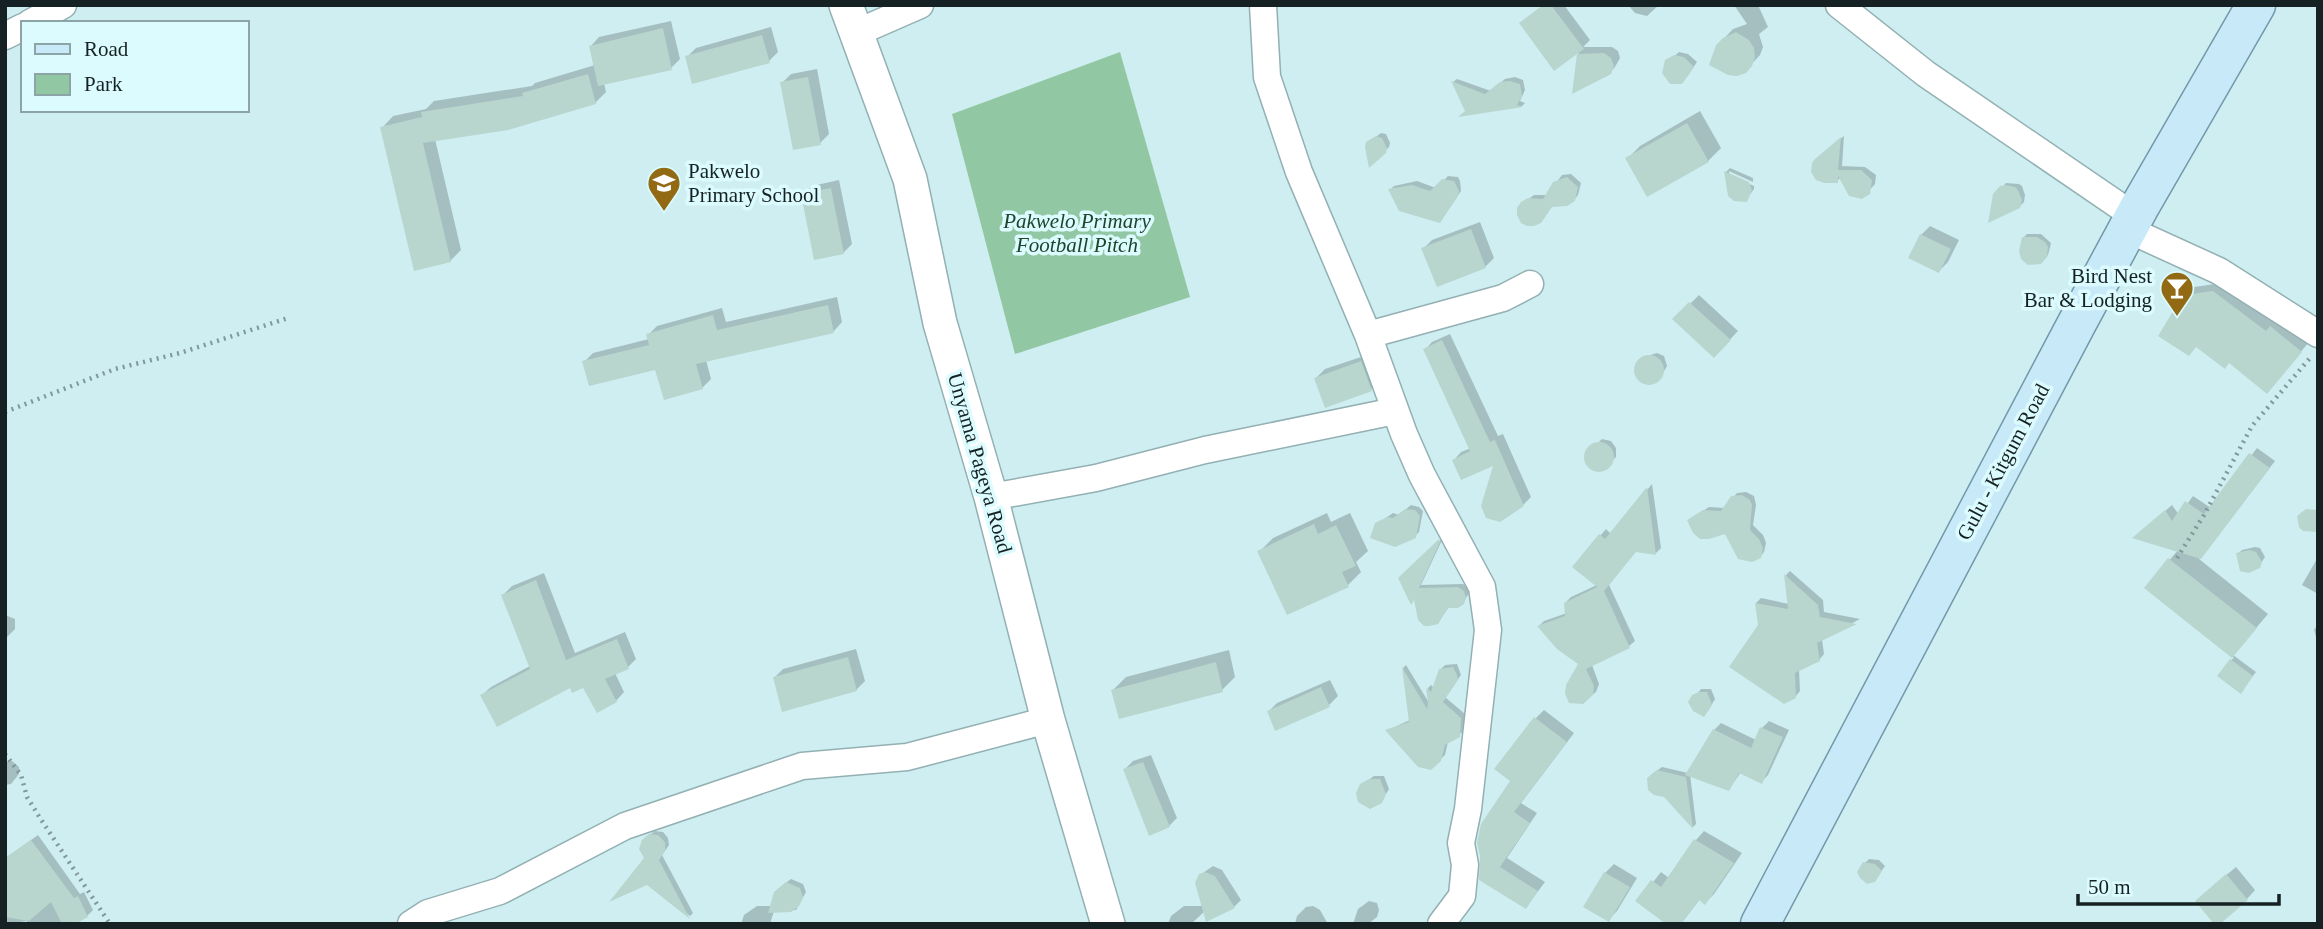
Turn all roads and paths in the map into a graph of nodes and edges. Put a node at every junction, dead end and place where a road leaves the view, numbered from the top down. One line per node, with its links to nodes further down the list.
1 (63, 5): 7 (street)
2 (919, 5): 6 (street)
3 (1264, 5): 14 (street)
4 (1839, 5): 10 (street)
5 (2256, 5): 10 (main road, Gulu - Kitgum Road)
6 (851, 19): 18 (street, Unyama Pageya Road)
7 (34, 21)
8 (21, 28): 9 (street)
9 (5, 36)
10 (2131, 223): 13 (street); 26 (main road, Gulu - Kitgum Road)
11 (1530, 284): 14 (street)
12 (288, 318): 17 (path)
13 (2318, 334)
14 (1368, 335): 16 (street)
15 (2318, 349): 19 (path)
16 (1395, 411): 18 (street); 25 (street)
17 (5, 412)
18 (991, 497): 20 (street, Unyama Pageya Road)
19 (2178, 558)
20 (1048, 720): 23 (street); 24 (street, Unyama Pageya Road)
21 (5, 754): 22 (path)
22 (110, 924)
23 (411, 924)
24 (1108, 924)
25 (1441, 924)
26 (1760, 924)

